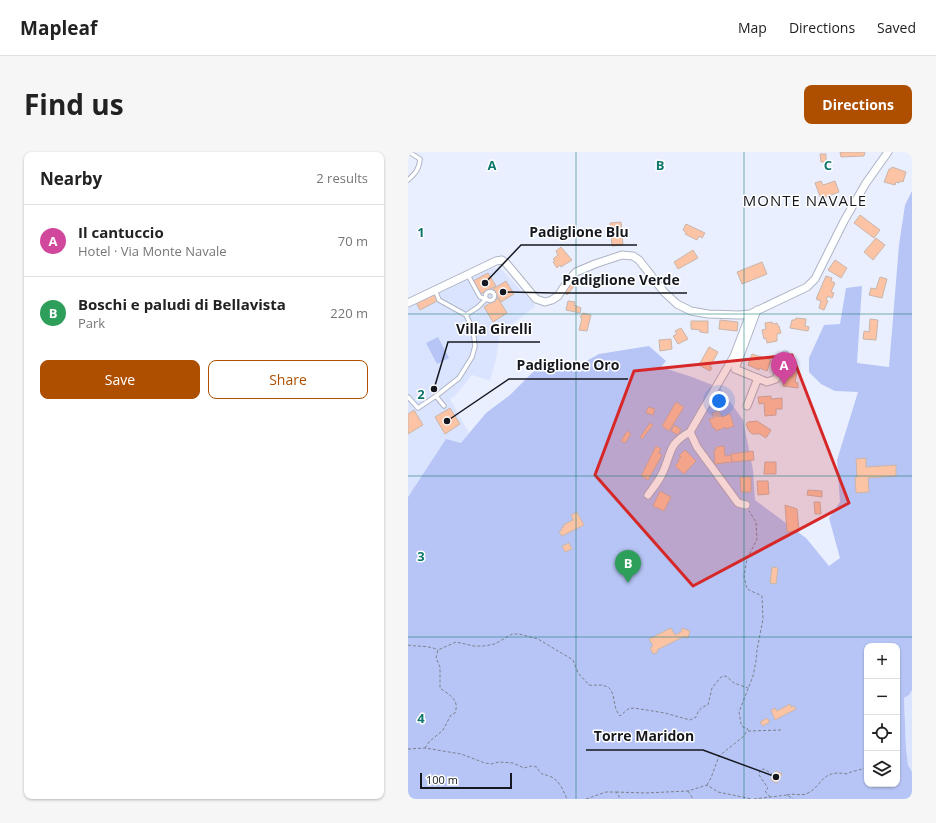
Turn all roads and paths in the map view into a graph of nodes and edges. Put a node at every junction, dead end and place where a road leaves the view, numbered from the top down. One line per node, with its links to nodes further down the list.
1 (409, 152): 3 (lane)
2 (888, 152): 7 (street)
3 (408, 180)
4 (468, 274): 5 (street); 7 (street); 8 (lane)
5 (435, 290): 6 (street); 8 (lane)
6 (408, 303)
7 (753, 312): 10 (street); 15 (street)
8 (466, 315): 11 (lane)
9 (785, 355): 10 (street)
10 (758, 378): 14 (street)
11 (436, 396): 12 (lane); 13 (lane)
12 (408, 397)
13 (444, 406)
14 (747, 406)
15 (690, 432): 16 (street); 17 (street)
16 (648, 496)
17 (746, 505): 20 (path)
18 (408, 645): 19 (path)
19 (438, 650): 20 (path); 23 (path)
20 (748, 688): 22 (path)
21 (782, 730): 22 (path)
22 (747, 731): 27 (path)
23 (425, 748): 24 (path); 32 (path)
24 (408, 749)
25 (864, 768): 30 (path)
26 (772, 774): 31 (path)
27 (707, 785): 28 (path); 36 (path)
28 (688, 791): 29 (path); 35 (path)
29 (616, 792): 33 (path); 34 (path)
30 (787, 795): 31 (path); 38 (path)
31 (769, 797): 36 (path); 37 (path)
32 (567, 799)
33 (586, 799)
34 (621, 799)
35 (694, 799)
36 (753, 799)
37 (765, 799)
38 (793, 799)

